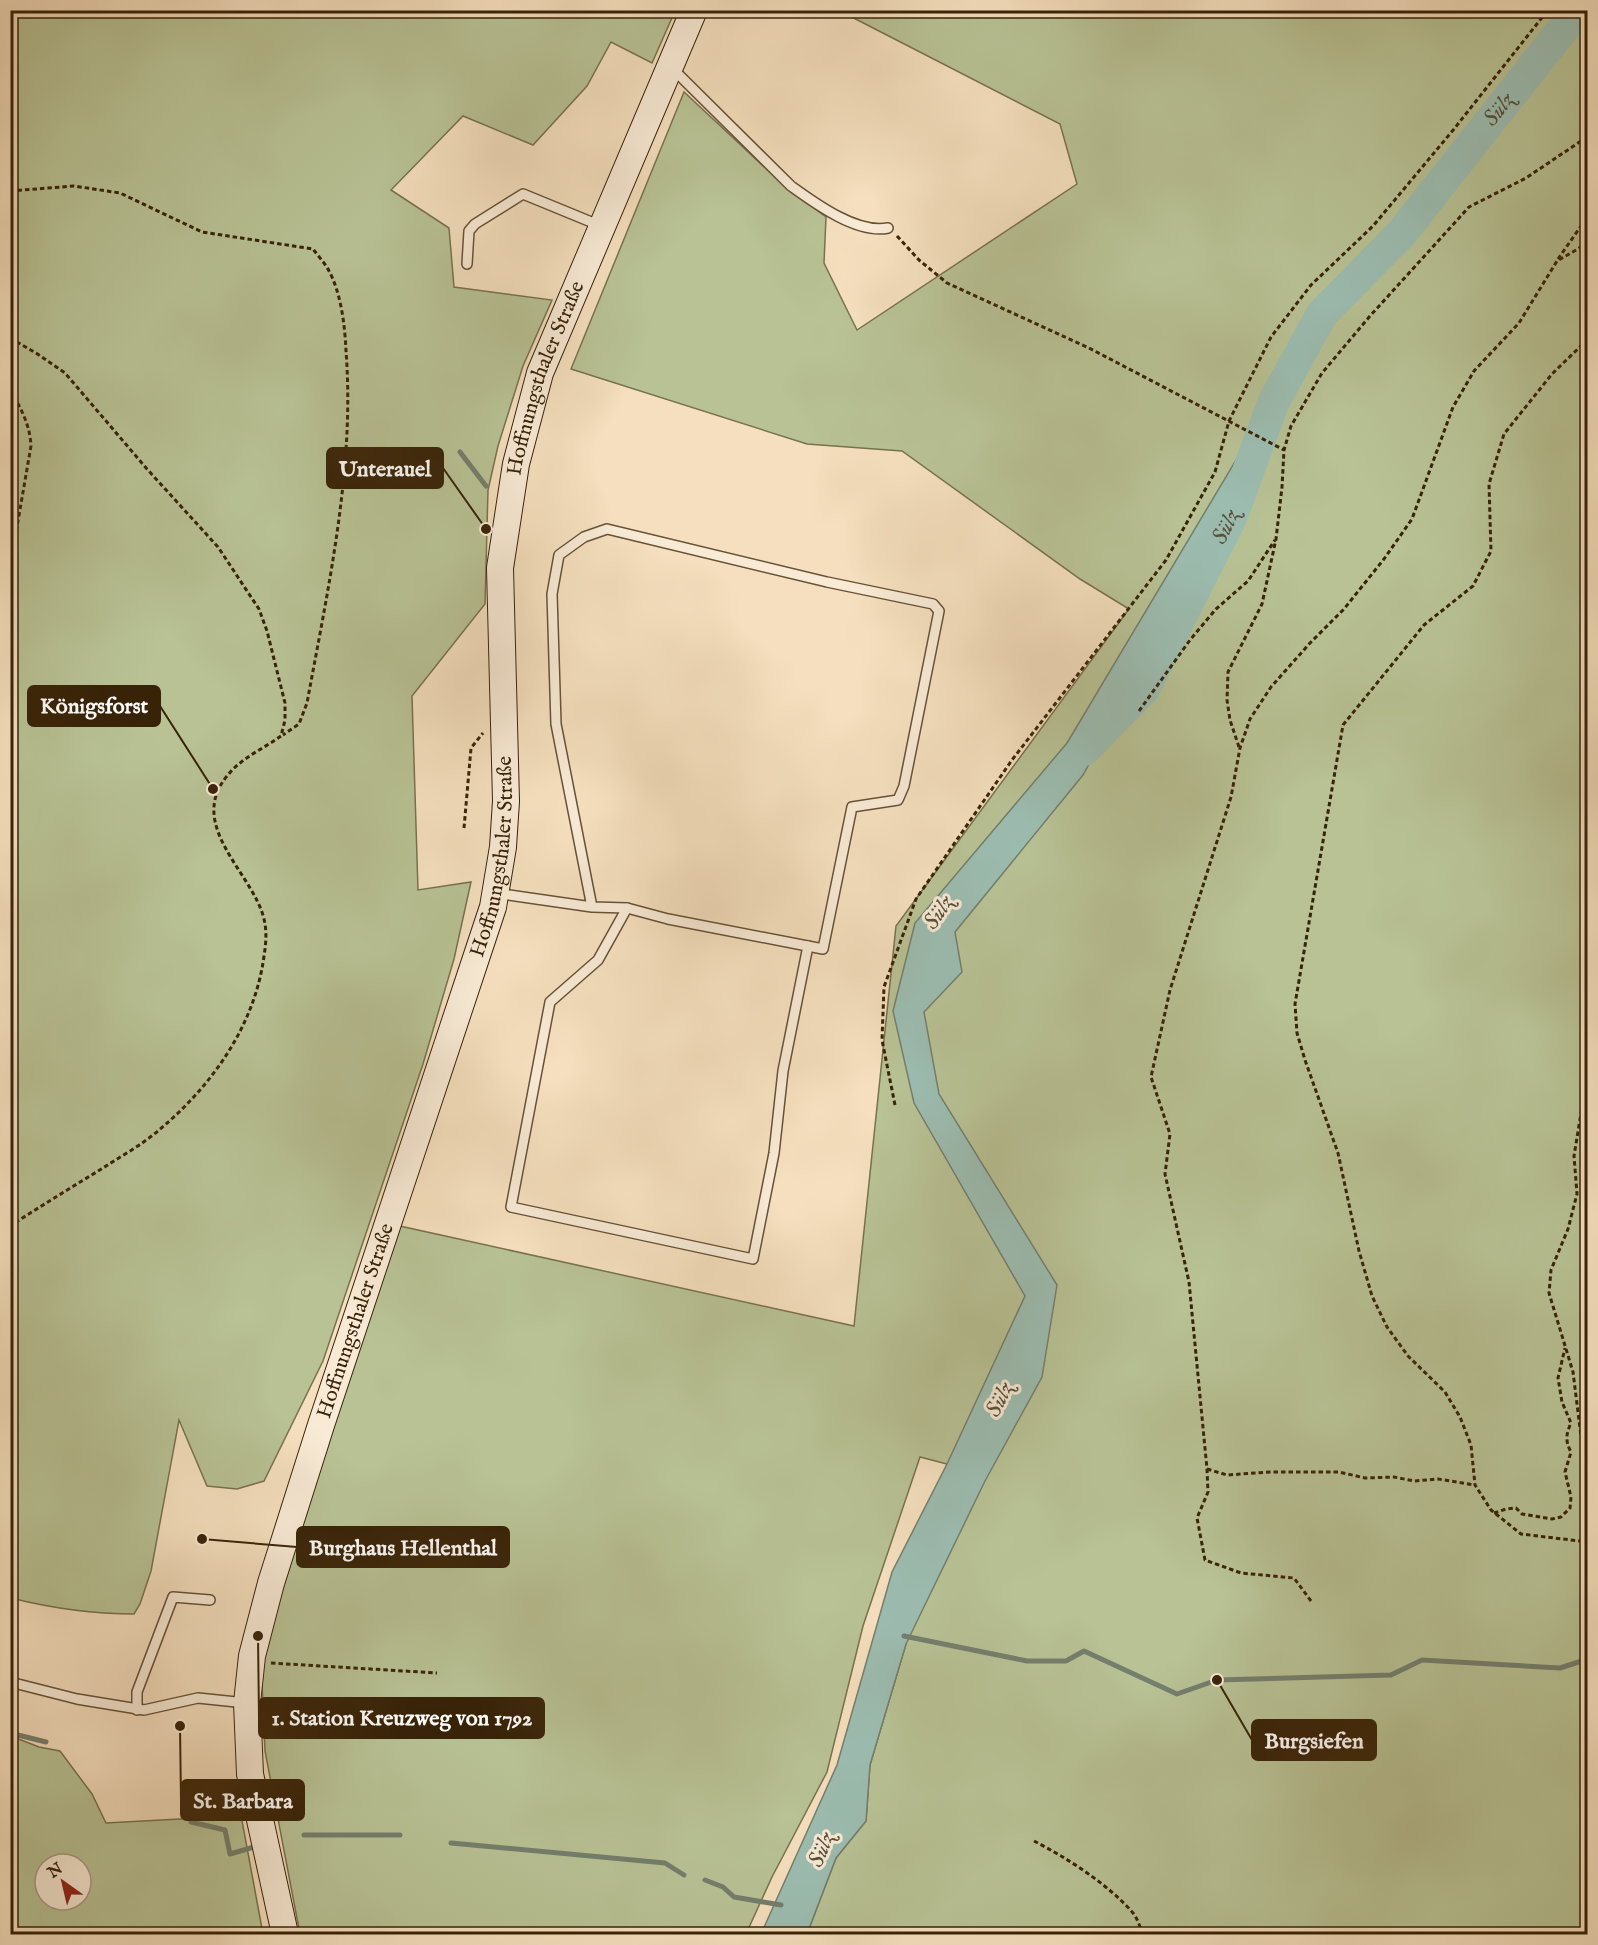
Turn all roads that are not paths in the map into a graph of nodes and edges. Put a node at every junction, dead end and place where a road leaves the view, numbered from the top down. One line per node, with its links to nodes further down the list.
1 (694, 10): 2 (main road, Hoffnungsthaler Straße)
2 (670, 66): 3 (main road, Hoffnungsthaler Straße); 4 (lane)
3 (601, 226): 5 (lane); 6 (main road, Hoffnungsthaler Straße)
4 (888, 228)
5 (467, 264)
6 (495, 893): 7 (lane); 12 (main road, Hoffnungsthaler Straße)
7 (592, 907): 8 (lane); 9 (lane)
8 (627, 908): 9 (lane); 9 (lane)
9 (808, 946)
10 (210, 1599): 13 (lane)
11 (10, 1682): 13 (lane)
12 (247, 1703): 13 (lane); 14 (main road, Hoffnungsthaler Straße)
13 (137, 1710)
14 (285, 1935)

